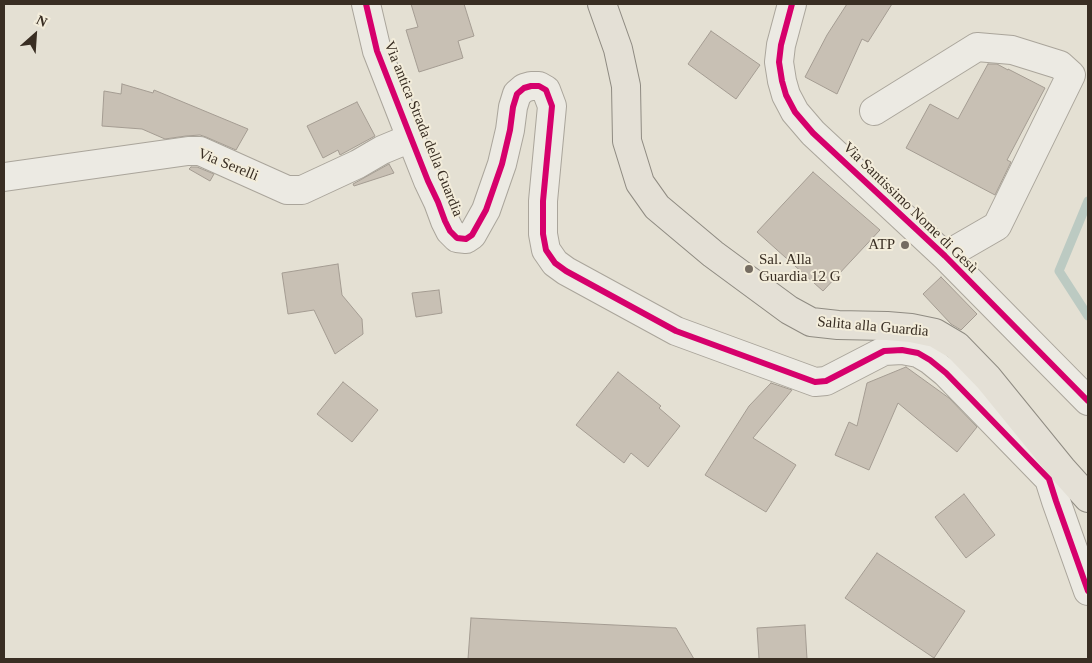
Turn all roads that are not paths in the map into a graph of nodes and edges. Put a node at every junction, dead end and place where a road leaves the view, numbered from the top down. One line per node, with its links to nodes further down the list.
1 (366, 4): 5 (street, Via antica Strada della Guardia)
2 (602, 4): 9 (main road, Salita alla Guardia)
3 (792, 4): 7 (street, Via Santissimo Nome di Gesù)
4 (874, 111): 7 (street)
5 (410, 138): 6 (street, Via Serelli); 9 (street, Via antica Strada della Guardia)
6 (4, 177)
7 (945, 256): 8 (street, Via Santissimo Nome di Gesù)
8 (1088, 401)
9 (1055, 474): 10 (main road, Salita alla Guardia); 11 (street)
10 (1088, 498)
11 (1088, 591)

